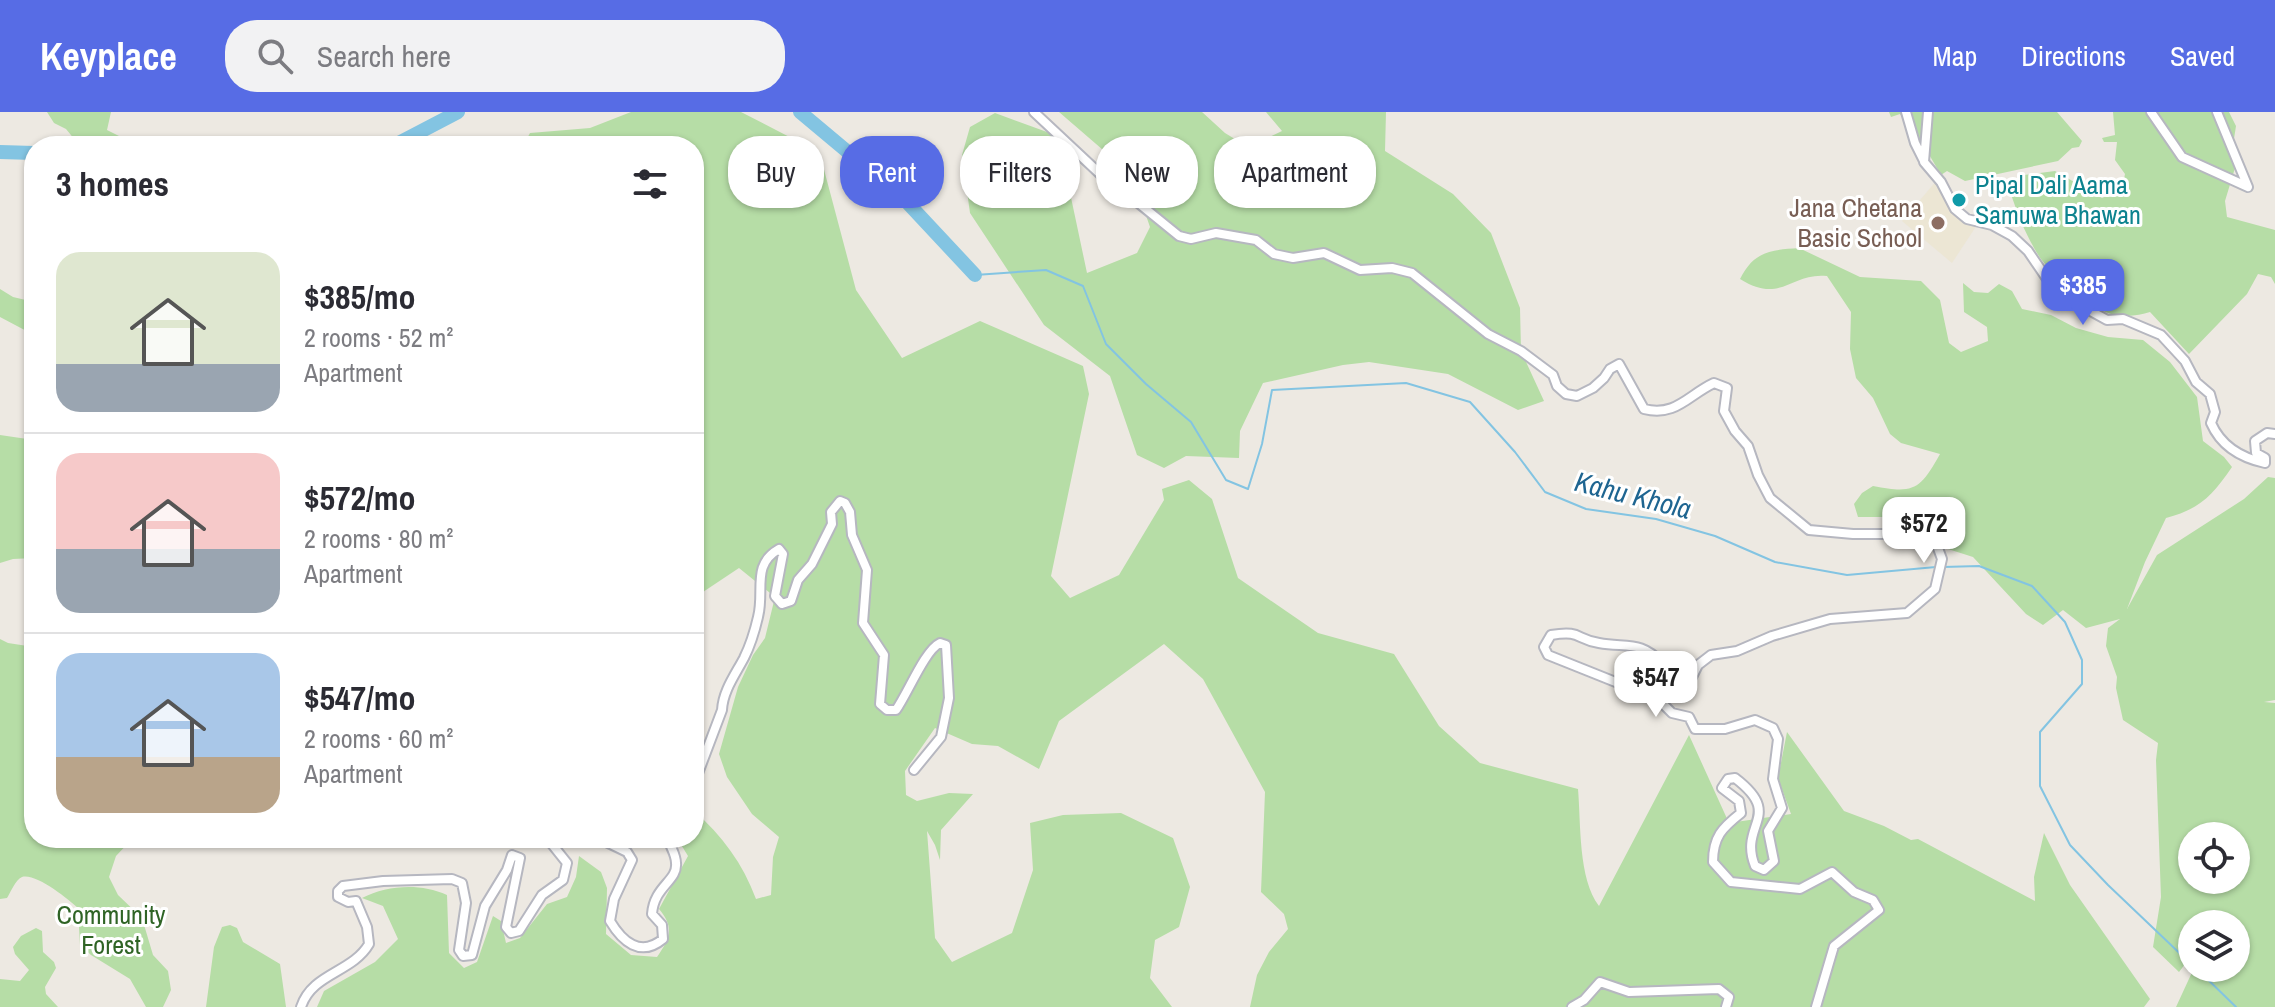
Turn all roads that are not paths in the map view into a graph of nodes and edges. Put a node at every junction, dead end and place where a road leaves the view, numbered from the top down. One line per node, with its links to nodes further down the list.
1 (1034, 112): 16 (street)
2 (1906, 112): 6 (street)
3 (1928, 112): 6 (street)
4 (2151, 112): 5 (street)
5 (2217, 112)
6 (1924, 162): 7 (street)
7 (2275, 434)
8 (704, 758): 9 (street)
9 (914, 770)
10 (555, 848): 13 (street)
11 (619, 848): 12 (street)
12 (671, 848)
13 (301, 1007)
14 (1572, 1007): 15 (street)
15 (1726, 1007)
16 (1816, 1007)

